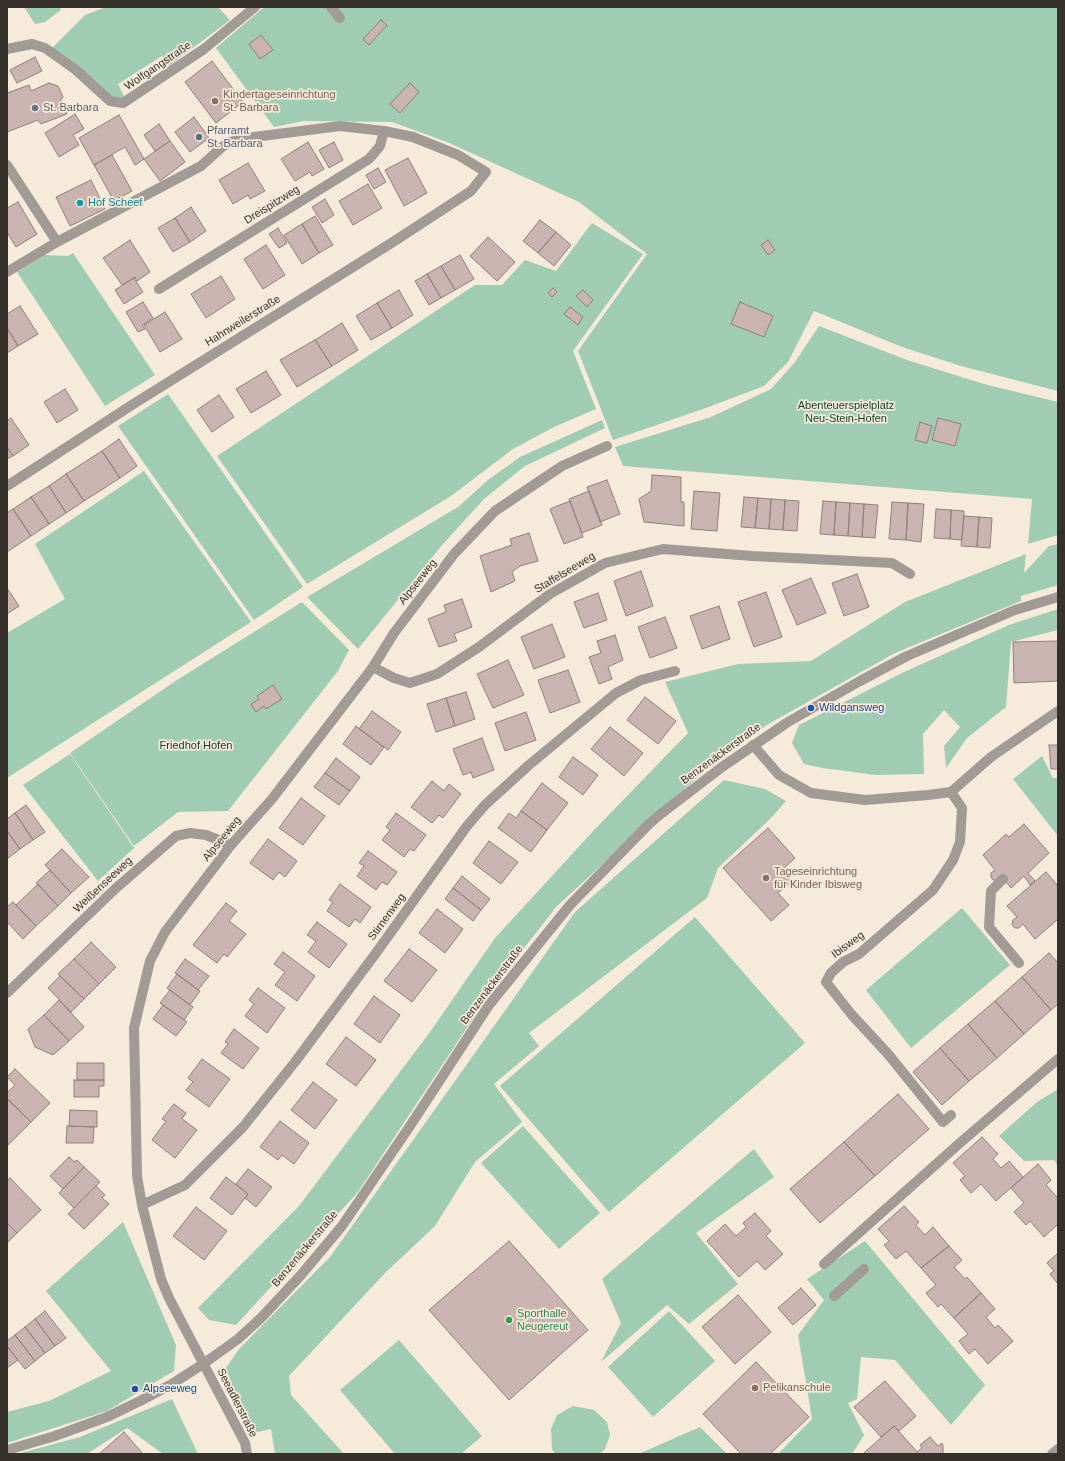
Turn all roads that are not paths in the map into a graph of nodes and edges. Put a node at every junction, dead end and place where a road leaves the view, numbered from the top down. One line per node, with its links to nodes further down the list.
1 (255, 7): 4 (street, Wolfgangstraße)
2 (331, 7): 3 (street)
3 (340, 18)
4 (7, 49)
5 (384, 130): 7 (street); 9 (street, Dreispitzweg); 11 (street, Hahnweilerstraße)
6 (7, 165): 7 (street)
7 (57, 242): 8 (street)
8 (7, 272)
9 (159, 289)
10 (607, 446): 14 (street, Alpseeweg)
11 (7, 486)
12 (910, 574): 14 (street, Staffelseeweg)
13 (1058, 597): 17 (street, Benzenäckerstraße)
14 (373, 667): 19 (street, Alpseeweg)
15 (676, 672): 25 (street, Stirnenweg)
16 (1058, 711): 18 (street)
17 (753, 745): 18 (street); 29 (street, Benzenäckerstraße)
18 (951, 792): 24 (street, Ibisweg)
19 (231, 845): 22 (street, Weißenseeweg); 25 (street, Alpseeweg)
20 (1003, 879): 21 (street)
21 (1019, 963)
22 (7, 993)
23 (1058, 1059): 26 (street)
24 (951, 1115)
25 (142, 1205): 29 (street, Alpseeweg)
26 (824, 1264)
27 (864, 1269): 28 (street)
28 (834, 1296)
29 (203, 1364): 31 (street, Benzenäckerstraße); 32 (street, Seeadlerstraße)
30 (1058, 1449): 33 (street)
31 (7, 1450)
32 (247, 1454)
33 (1052, 1454)

